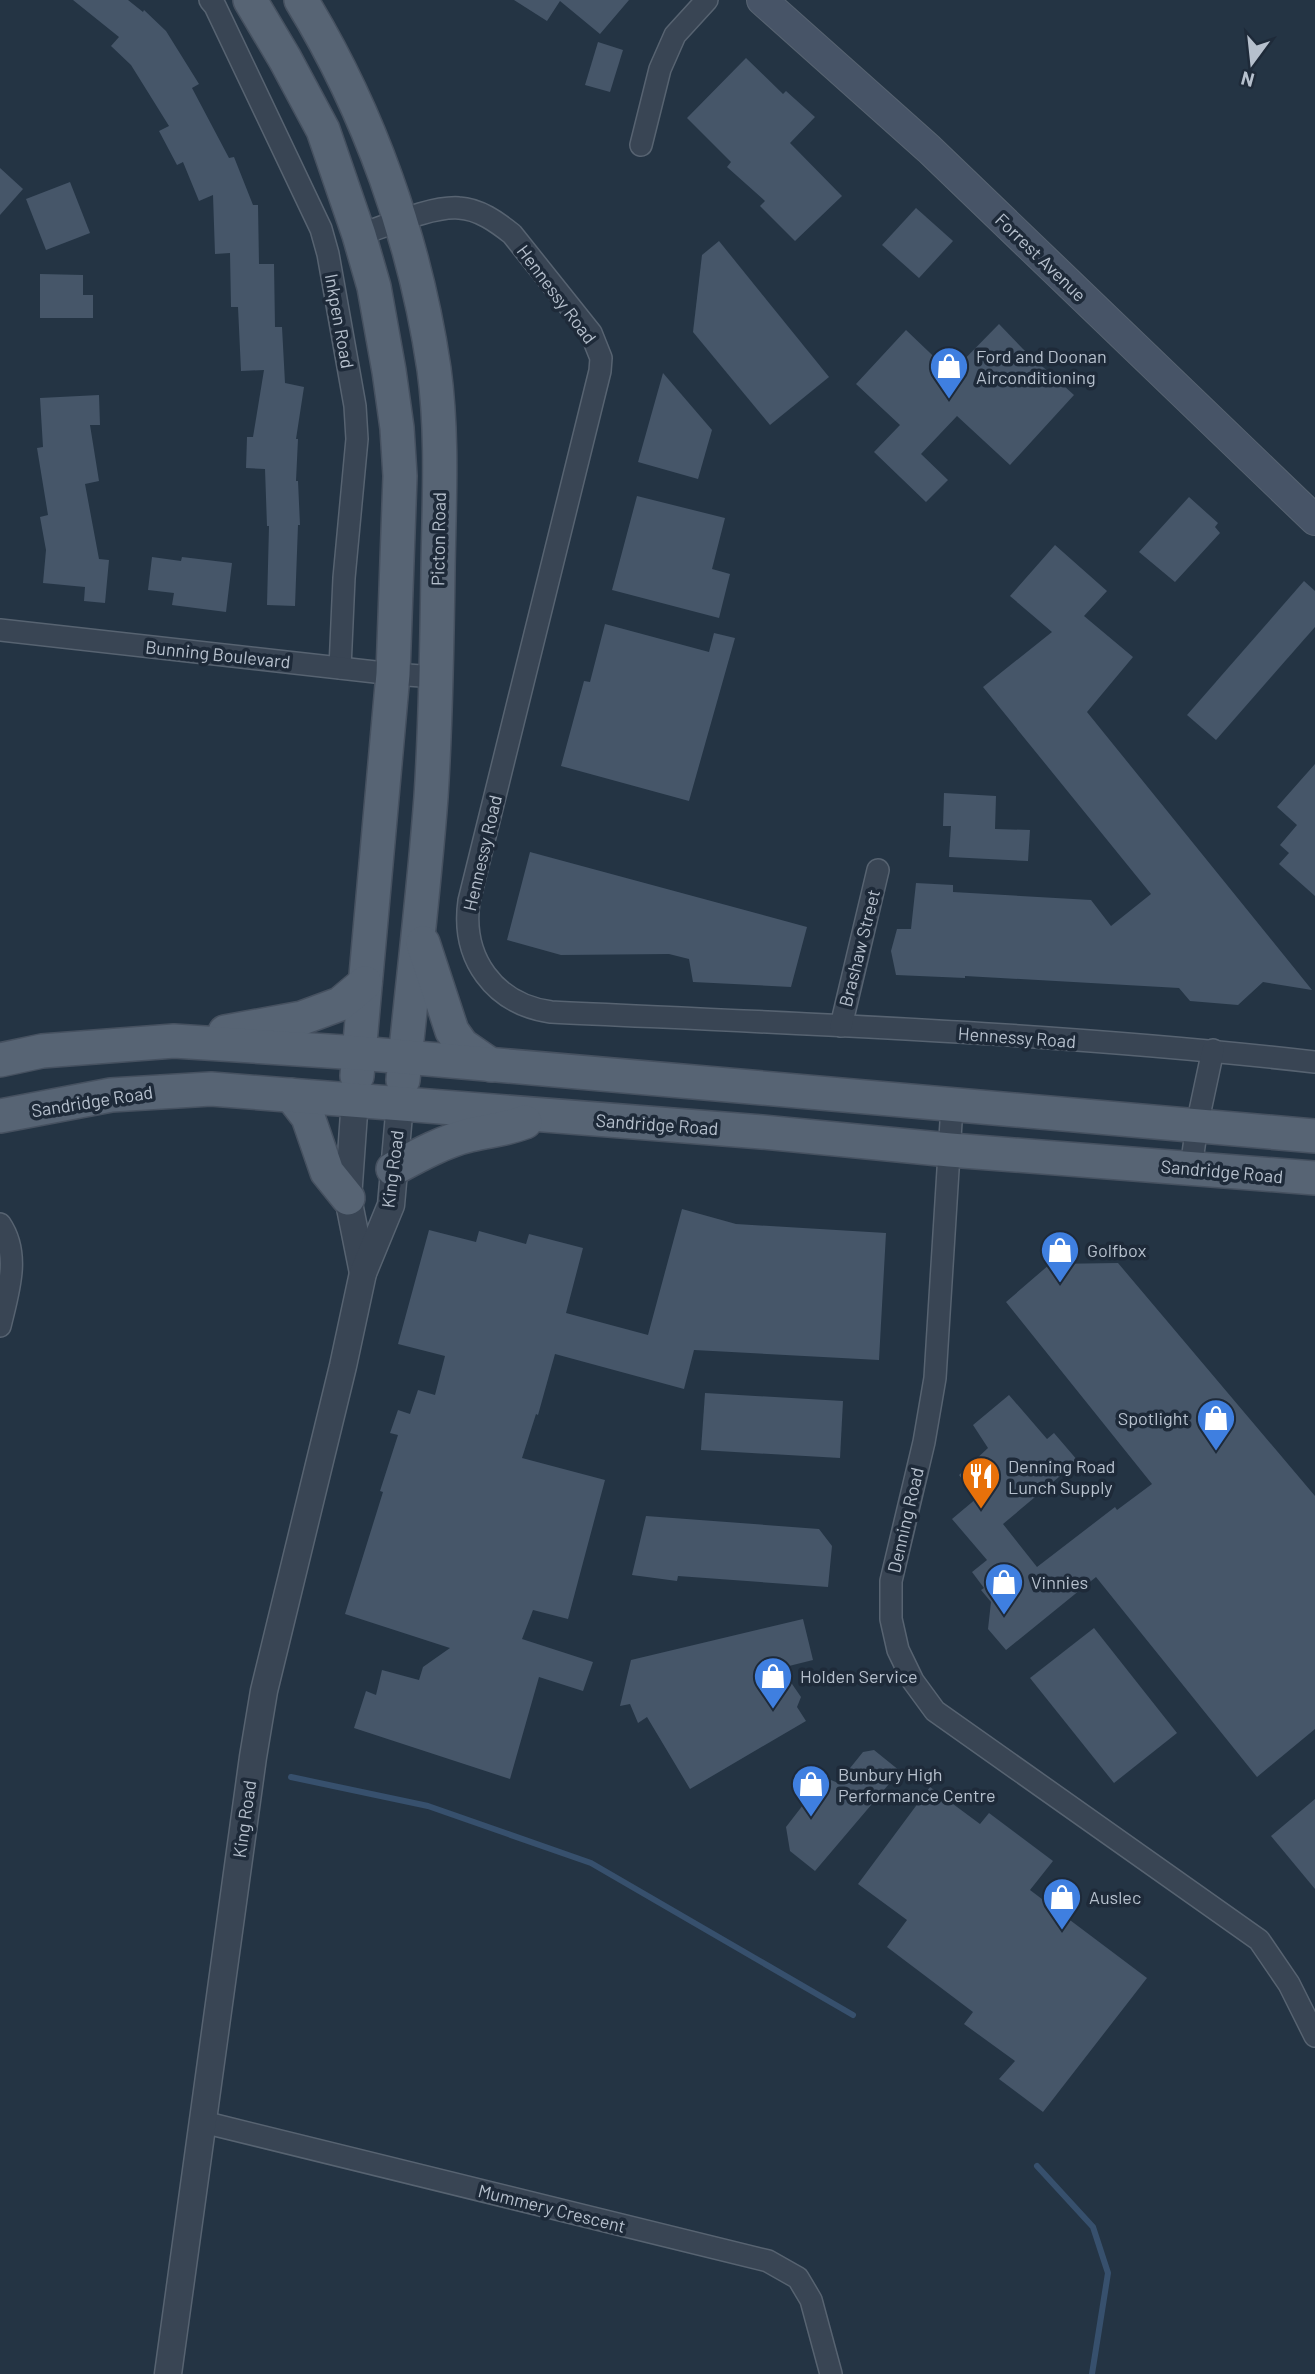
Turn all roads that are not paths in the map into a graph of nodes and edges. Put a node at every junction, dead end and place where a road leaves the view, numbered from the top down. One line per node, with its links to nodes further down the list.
1 (210, 0): 11 (street, Inkpen Road)
2 (250, 0): 8 (main road)
3 (302, 0): 7 (main road, Picton Road)
4 (708, 0): 6 (street)
5 (762, 0): 9 (main road, Forrest Avenue)
6 (640, 145)
7 (402, 220): 8 (street, Hennessy Road); 13 (main road, Picton Road); 17 (street, Hennessy Road)
8 (359, 235): 12 (main road)
9 (1310, 505)
10 (0, 630): 11 (street, Bunning Boulevard)
11 (340, 668): 12 (street, Bunning Boulevard)
12 (393, 674): 13 (street, Bunning Boulevard); 16 (main road)
13 (436, 677): 15 (main road, Picton Road)
14 (878, 870): 17 (street, Brashaw Street)
15 (418, 928): 21 (main road, Picton Road); 24 (main road)
16 (365, 983): 18 (main road); 20 (main road)
17 (841, 1026): 19 (street, Hennessy Road)
18 (174, 1041): 20 (main road); 22 (main road)
19 (1213, 1051): 23 (street, Hennessy Road); 31 (street)
20 (359, 1053): 21 (main road); 26 (main road)
21 (405, 1057): 24 (main road); 27 (main road, Picton Road)
22 (0, 1060)
23 (1315, 1062)
24 (491, 1065): 28 (main road)
25 (291, 1095): 26 (main road, Sandridge Road); 30 (main road, Sandridge Road); 37 (main road)
26 (355, 1099): 27 (main road, Sandridge Road); 37 (street, King Road)
27 (400, 1103): 29 (main road, Sandridge Road); 35 (street, King Road)
28 (952, 1106): 31 (main road); 33 (street, Denning Road)
29 (544, 1115): 33 (main road, Sandridge Road); 35 (main road)
30 (0, 1116)
31 (1197, 1125): 32 (main road); 34 (street)
32 (1315, 1136)
33 (950, 1150): 34 (main road, Sandridge Road); 41 (street, Denning Road)
34 (1191, 1168): 36 (main road, Sandridge Road)
35 (393, 1169): 39 (street, King Road)
36 (1315, 1178)
37 (348, 1198): 39 (street, King Road)
38 (0, 1224): 40 (street)
39 (363, 1273): 42 (street, King Road)
40 (0, 1326)
41 (1315, 2036)
42 (203, 2122): 43 (street, King Road); 44 (street, Mummery Crescent)
43 (168, 2374)
44 (831, 2374)

